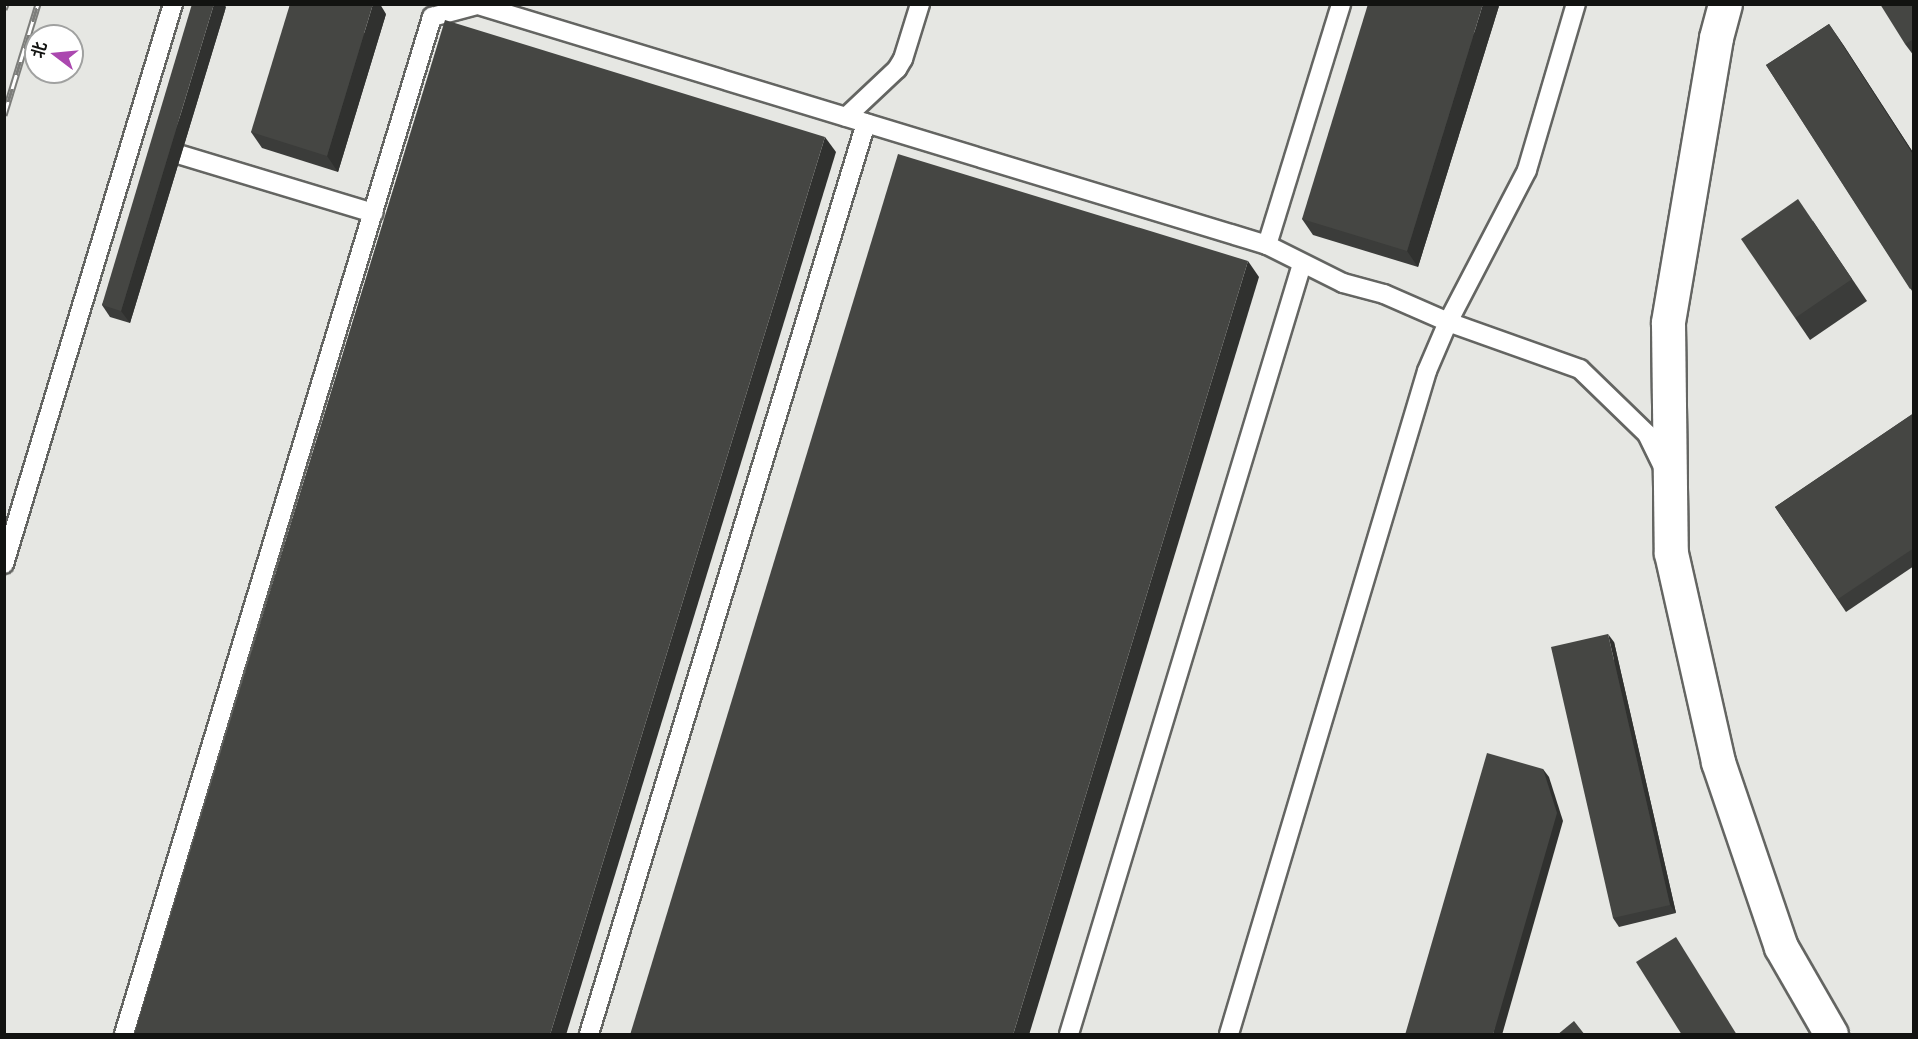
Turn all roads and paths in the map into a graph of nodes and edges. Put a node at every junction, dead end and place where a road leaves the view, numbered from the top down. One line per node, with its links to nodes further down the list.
1 (173, 4): 17 (lane)
2 (920, 4): 9 (lane)
3 (1341, 4): 13 (lane)
4 (1556, 4): 7 (lane)
5 (1725, 4): 16 (street)
6 (481, 5): 8 (lane); 9 (lane)
7 (1575, 7): 15 (lane)
8 (427, 10): 12 (lane)
9 (846, 117): 10 (lane)
10 (866, 123): 13 (lane); 19 (lane)
11 (181, 155): 12 (lane)
12 (373, 213): 18 (lane)
13 (1267, 245): 14 (lane)
14 (1302, 264): 15 (lane); 20 (lane)
15 (1448, 322): 16 (lane); 21 (lane)
16 (1670, 481): 22 (street)
17 (4, 564)
18 (124, 1035)
19 (590, 1035)
20 (1069, 1035)
21 (1229, 1035)
22 (1831, 1035)

